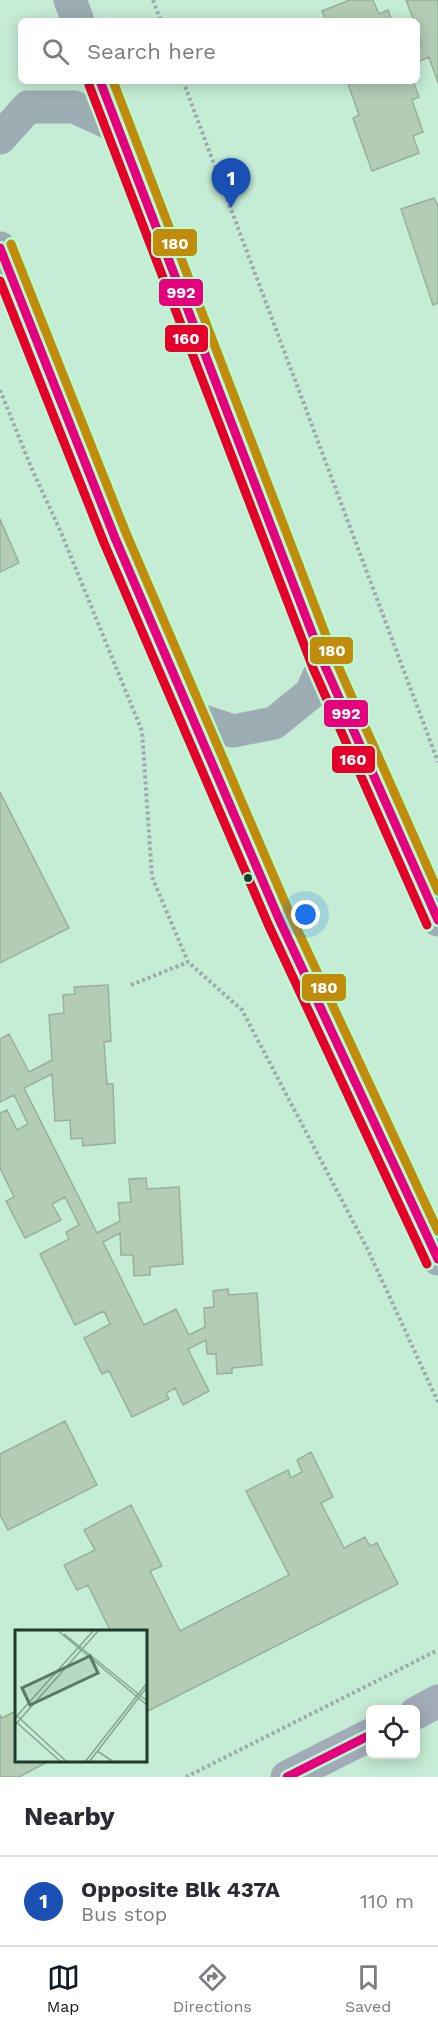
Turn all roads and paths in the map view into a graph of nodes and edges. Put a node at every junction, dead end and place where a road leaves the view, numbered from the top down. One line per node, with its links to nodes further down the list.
1 (70, 0): 3 (main road)
2 (153, 0): 4 (path)
3 (77, 18)
4 (160, 18)
5 (101, 84): 7 (main road)
6 (184, 84): 13 (path)
7 (118, 127): 8 (main road); 11 (main road)
8 (0, 138)
9 (0, 248): 12 (main road)
10 (0, 390): 15 (path)
11 (324, 664): 12 (main road); 14 (main road)
12 (194, 718): 17 (main road)
13 (438, 762)
14 (438, 920)
15 (188, 962): 16 (path); 18 (path)
16 (131, 986)
17 (438, 1259)
18 (438, 1402)
19 (438, 1650): 23 (path)
20 (438, 1701): 21 (street)
21 (420, 1711)
22 (366, 1737): 24 (street)
23 (186, 1777)
24 (287, 1777)

